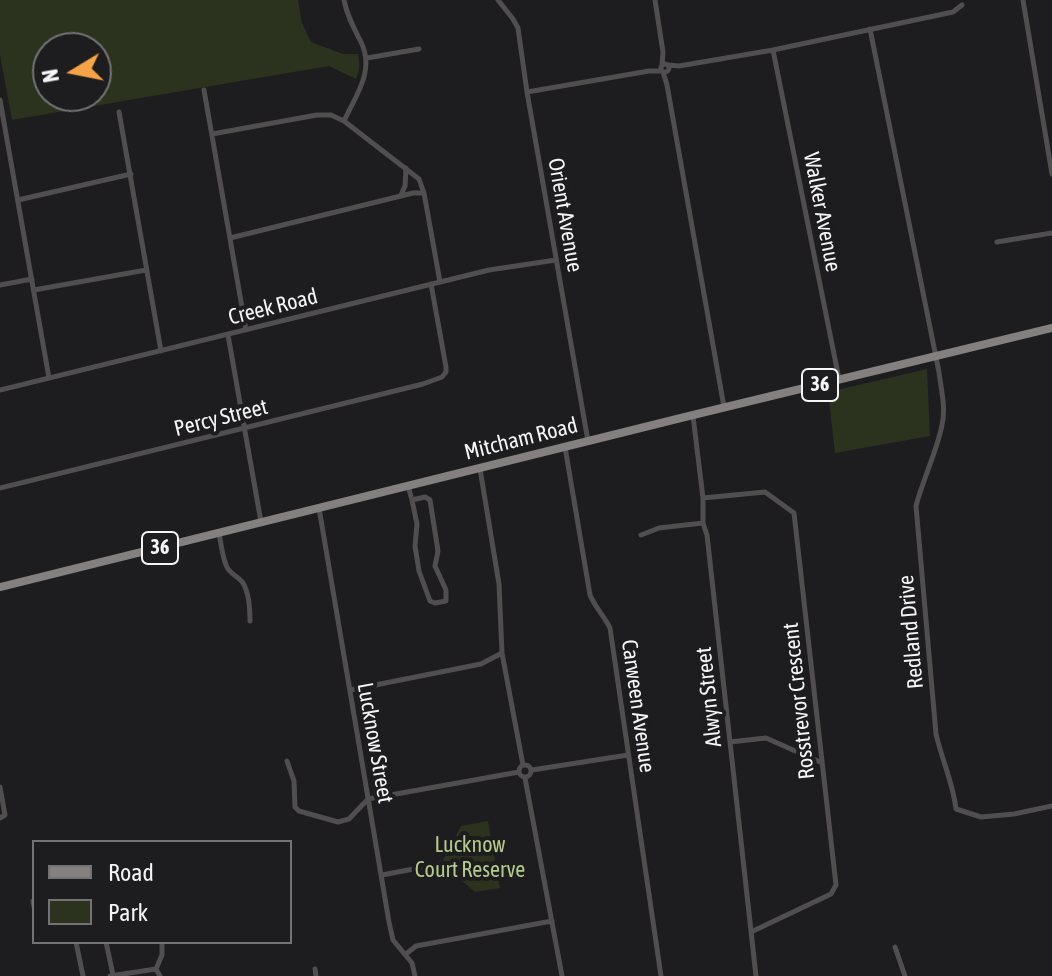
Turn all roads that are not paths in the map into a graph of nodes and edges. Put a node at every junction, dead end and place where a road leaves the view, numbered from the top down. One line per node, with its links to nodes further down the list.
1 (344, 0): 9 (street)
2 (498, 0): 12 (street, Orient Avenue)
3 (655, 0): 10 (street)
4 (1023, 0): 19 (street)
5 (962, 5): 6 (street)
6 (870, 29): 8 (street); 37 (street)
7 (419, 49): 9 (street)
8 (773, 50): 10 (street); 39 (street, Walker Avenue)
9 (367, 58): 15 (street)
10 (665, 68): 12 (street); 41 (street)
11 (204, 90): 16 (street)
12 (527, 92): 26 (street, Orient Avenue)
13 (0, 100): 22 (street)
14 (119, 112): 18 (street)
15 (344, 121): 16 (street); 17 (street)
16 (212, 134): 24 (street)
17 (406, 168): 20 (street); 21 (street)
18 (131, 174): 22 (street); 27 (street)
19 (1052, 174)
20 (424, 193): 21 (street); 29 (street)
21 (401, 196): 24 (street)
22 (18, 200): 28 (street)
23 (1052, 233): 25 (street)
24 (230, 238): 34 (street)
25 (997, 242)
26 (556, 260): 29 (street, Creek Road); 44 (street, Orient Avenue)
27 (146, 270): 32 (street); 36 (street)
28 (32, 279): 31 (street); 32 (street)
29 (440, 282): 30 (street, Creek Road)
30 (431, 284): 34 (street, Creek Road); 43 (street, Percy Street)
31 (0, 285)
32 (34, 290): 38 (street)
33 (1052, 328): 37 (main road, Mitcham Road / 36)
34 (246, 330): 35 (street, Creek Road)
35 (228, 334): 36 (street, Creek Road); 43 (street)
36 (161, 351): 38 (street, Creek Road)
37 (935, 357): 39 (main road, Mitcham Road / 36); 70 (street, Redland Drive)
38 (49, 378): 40 (street, Creek Road)
39 (839, 380): 41 (main road, Mitcham Road / 36)
40 (0, 390)
41 (724, 408): 42 (main road, Mitcham Road / 36)
42 (693, 415): 44 (main road, Mitcham Road / 36); 49 (street, Alwyn Street)
43 (244, 428): 48 (street, Percy Street); 52 (street)
44 (588, 441): 45 (main road, Mitcham Road / 36)
45 (565, 447): 46 (main road, Mitcham Road / 36); 61 (street, Carween Avenue)
46 (480, 469): 47 (main road, Mitcham Road / 36); 58 (street)
47 (408, 486): 50 (street); 51 (main road, Mitcham Road / 36)
48 (0, 488)
49 (703, 498): 53 (street, Alwyn Street); 63 (street, Rosstrevor Crescent)
50 (412, 500): 50 (street)
51 (319, 508): 52 (main road, Mitcham Road / 36); 59 (street, Lucknow Street)
52 (261, 523): 54 (main road, Mitcham Road / 36)
53 (703, 523): 55 (street); 60 (street, Alwyn Street)
54 (219, 533): 56 (main road, Mitcham Road / 36); 57 (street)
55 (641, 535)
56 (0, 587)
57 (250, 621)
58 (502, 653): 59 (street); 64 (street)
59 (350, 690): 69 (street, Lucknow Street)
60 (730, 742): 63 (street); 75 (street, Alwyn Street)
61 (628, 755): 65 (street); 87 (street, Carween Avenue)
62 (287, 761): 69 (street)
63 (821, 762): 75 (street, Rosstrevor Crescent)
64 (523, 765): 65 (street); 66 (street)
65 (532, 770): 67 (street)
66 (519, 772): 67 (street); 69 (street)
67 (525, 778): 74 (street)
68 (0, 787): 71 (street)
69 (368, 799): 73 (street, Lucknow Street)
70 (1052, 806)
71 (2, 818)
72 (440, 864): 73 (street)
73 (382, 875): 80 (street, Lucknow Street)
74 (552, 921): 80 (street); 86 (street)
75 (751, 932): 88 (street, Alwyn Street)
76 (76, 944): 82 (street)
77 (106, 944): 83 (street)
78 (162, 944): 81 (street)
79 (895, 947): 89 (street)
80 (406, 954): 85 (street, Lucknow Street)
81 (156, 969): 83 (street); 84 (street)
82 (83, 976)
83 (112, 976)
84 (160, 976)
85 (415, 976)
86 (562, 976)
87 (661, 976)
88 (756, 976)
89 (905, 976)

